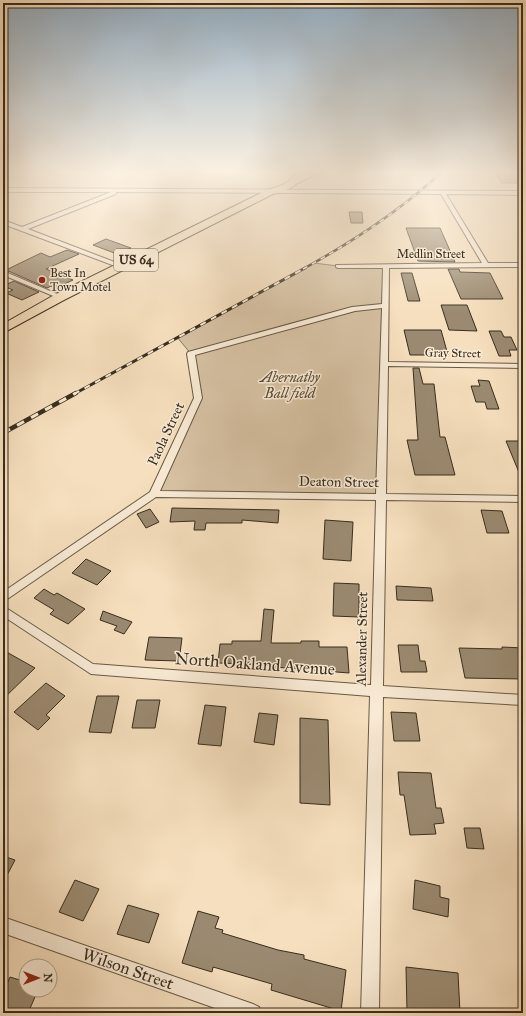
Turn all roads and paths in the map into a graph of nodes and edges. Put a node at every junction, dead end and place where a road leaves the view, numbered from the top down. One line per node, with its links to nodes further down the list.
1 (49, 218): 5 (street)
2 (218, 218): 10 (main road, US 64)
3 (458, 218): 6 (street)
4 (3, 222): 5 (street)
5 (23, 229): 10 (street)
6 (486, 265): 7 (street, Medlin Street); 9 (street, Medlin Street)
7 (523, 265)
8 (338, 266): 9 (street, Medlin Street)
9 (386, 266): 13 (street, Alexander Street)
10 (123, 267): 12 (main road, US 64)
11 (3, 274): 12 (street)
12 (60, 297): 14 (main road, US 64)
13 (384, 306): 15 (street, Alexander Street); 17 (street, Paola Street)
14 (3, 329)
15 (383, 364): 16 (street, Gray Street); 18 (street, Alexander Street)
16 (523, 366)
17 (154, 494): 18 (street, Deaton Street); 20 (street)
18 (380, 497): 19 (street, Deaton Street); 22 (street, Alexander Street)
19 (523, 499)
20 (3, 598)
21 (3, 610): 22 (street, North Oakland Avenue)
22 (376, 691): 23 (street, North Oakland Avenue); 26 (street, Alexander Street)
23 (523, 700)
24 (3, 924): 25 (street, Wilson Street)
25 (254, 1013)
26 (370, 1013)

